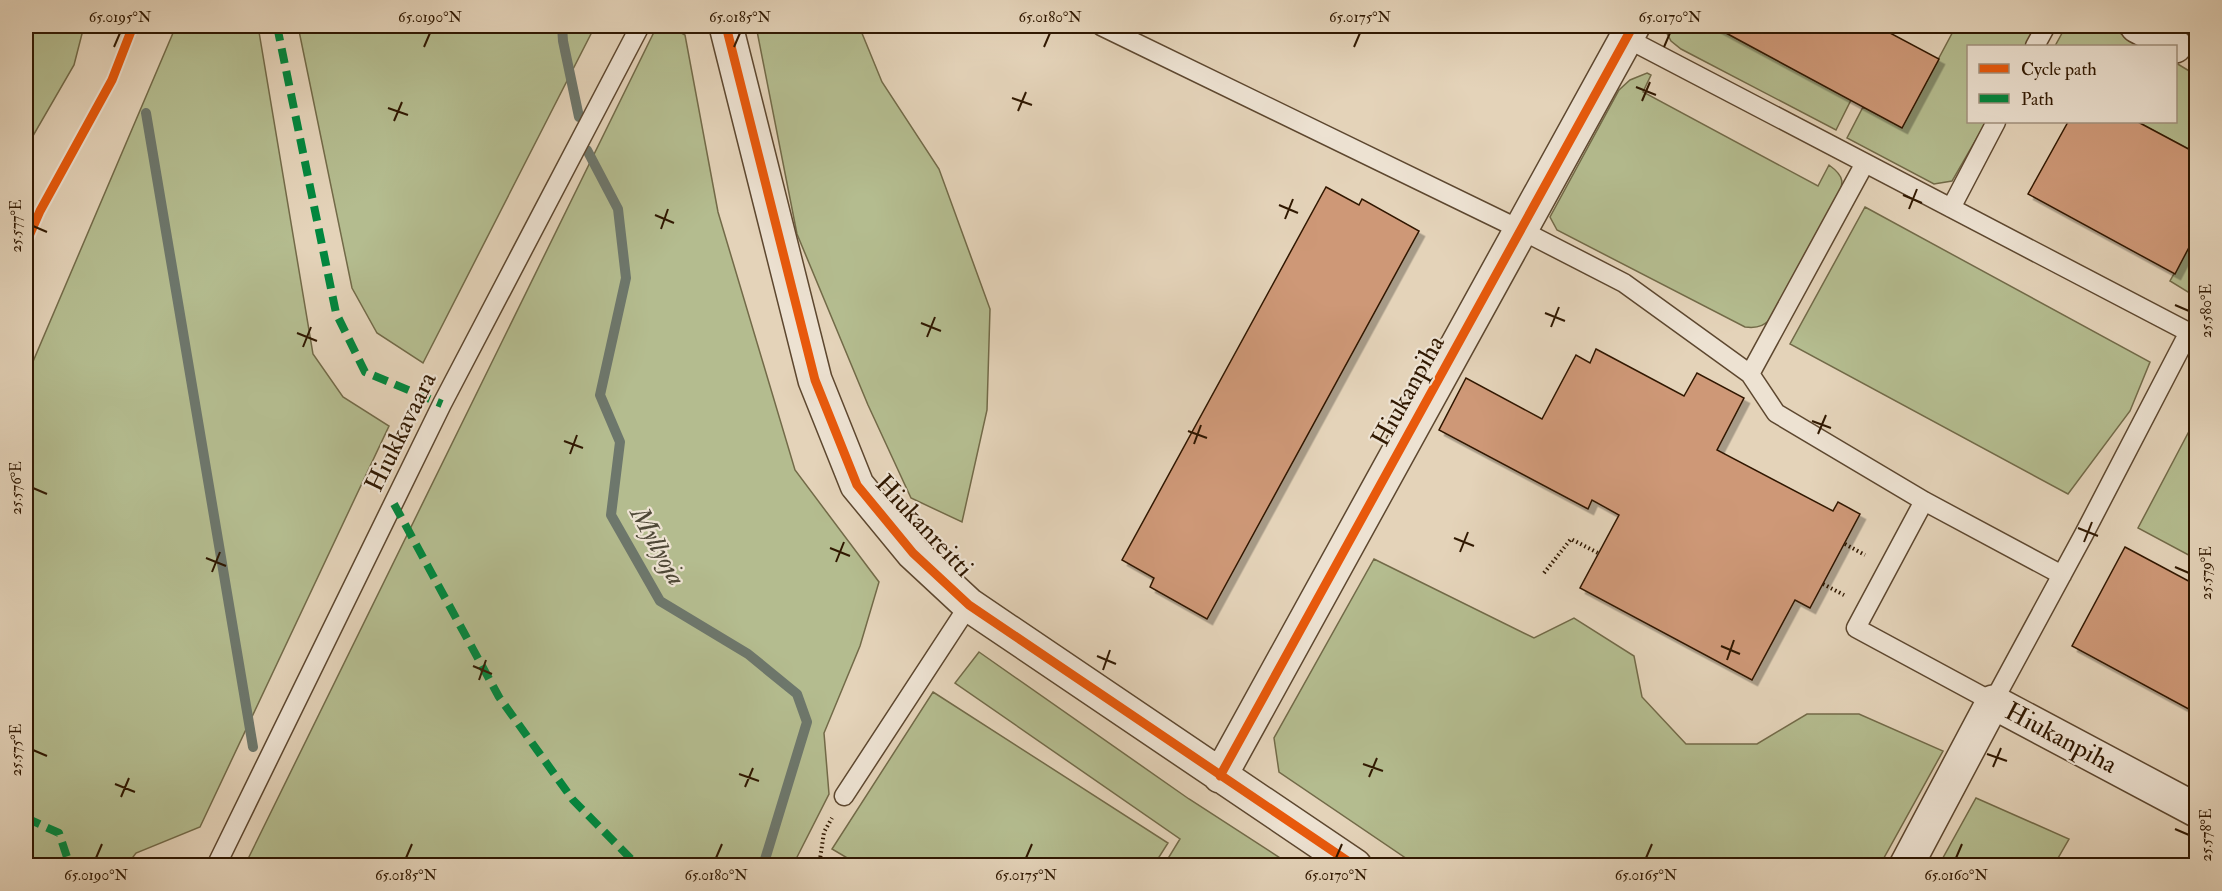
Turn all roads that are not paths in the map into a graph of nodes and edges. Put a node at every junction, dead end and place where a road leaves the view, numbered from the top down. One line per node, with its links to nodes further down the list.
1 (640, 26): 24 (lane, Hiukkavaara)
2 (726, 26): 19 (street, Hiukanreitti)
3 (1101, 26): 14 (lane)
4 (2046, 26): 7 (lane)
5 (2137, 26): 8 (street)
6 (1630, 32): 12 (lane); 14 (street, Hiukanpiha)
7 (2036, 45)
8 (2171, 45)
9 (2177, 48): 10 (street)
10 (2196, 59)
11 (1995, 123): 13 (lane)
12 (1865, 163): 13 (lane); 16 (lane)
13 (1951, 208): 15 (lane)
14 (1521, 230): 16 (lane); 21 (street, Hiukanpiha)
15 (2193, 334): 18 (lane)
16 (1750, 374): 17 (lane)
17 (1924, 501): 18 (lane); 20 (lane)
18 (2062, 575): 20 (lane)
19 (969, 605): 21 (street, Hiukanreitti); 22 (lane)
20 (1993, 702): 23 (street, Hiukanpiha); 26 (street, Hiukanpiha)
21 (1220, 776): 25 (street, Hiukanreitti)
22 (844, 795)
23 (2196, 810)
24 (216, 866)
25 (1354, 866)
26 (1906, 866)

